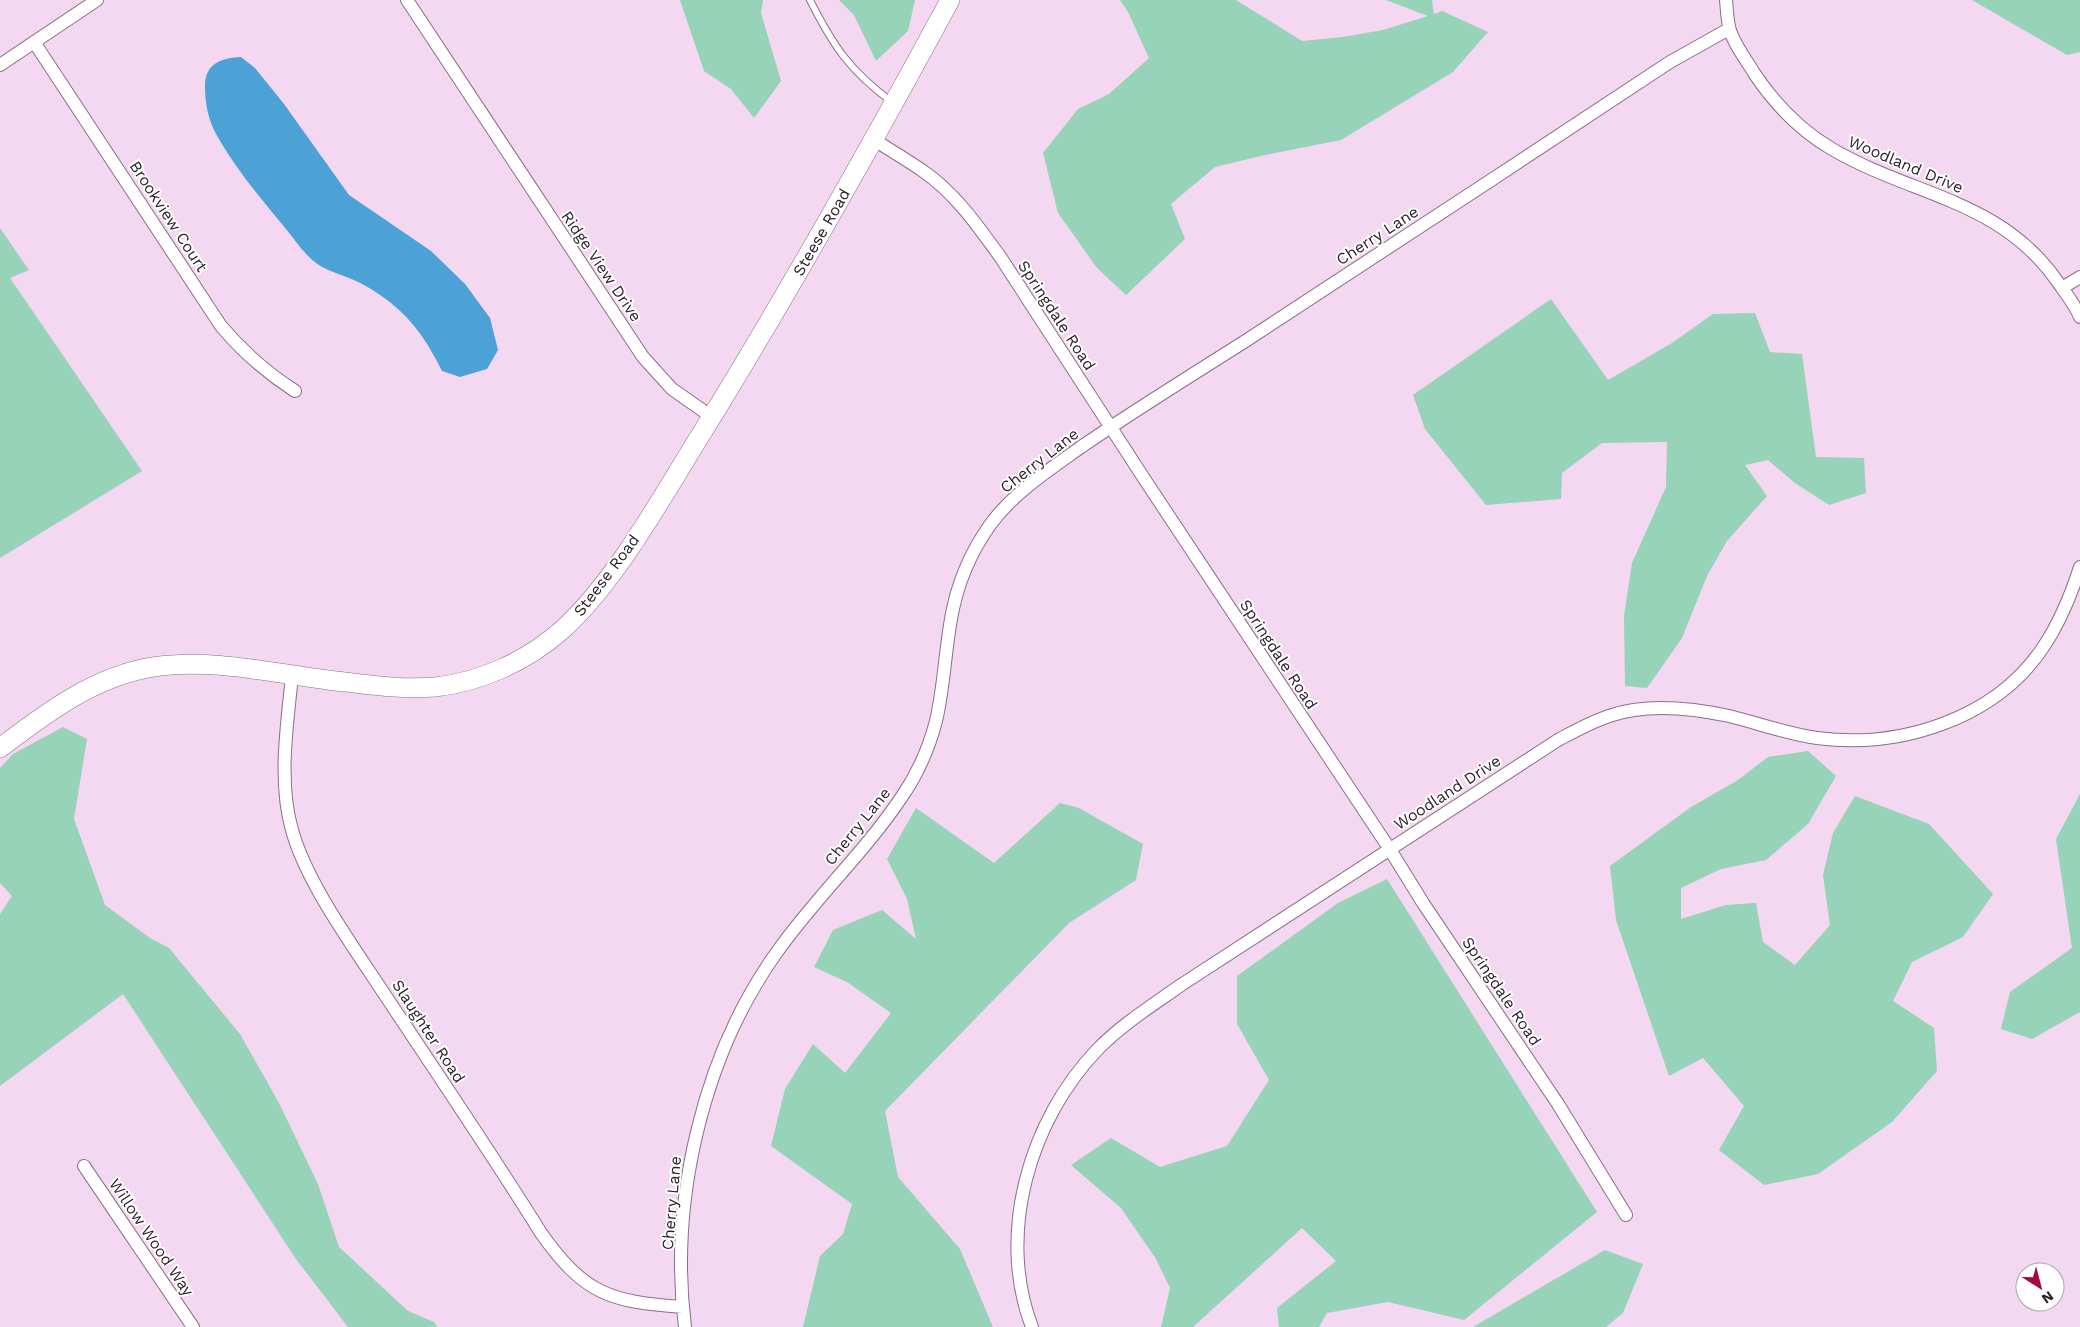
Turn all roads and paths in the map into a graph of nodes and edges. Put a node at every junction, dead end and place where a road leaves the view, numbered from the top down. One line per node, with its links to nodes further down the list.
1 (97, 0): 7 (street)
2 (407, 0): 15 (street, Ridge View Drive)
3 (810, 0): 9 (lane)
4 (950, 0): 9 (street, Steese Road)
5 (1726, 0): 6 (street, Woodland Drive)
6 (1729, 28): 12 (street, Woodland Drive); 16 (street, Cherry Lane)
7 (34, 42): 8 (street); 14 (street, Brookview Court)
8 (0, 65)
9 (893, 103): 10 (street, Steese Road)
10 (873, 139): 15 (street, Steese Road); 16 (street, Springdale Road)
11 (2080, 277): 12 (street)
12 (2062, 288): 13 (street, Woodland Drive)
13 (2080, 317)
14 (295, 391)
15 (712, 417): 18 (street, Steese Road)
16 (1111, 427): 20 (street, Springdale Road); 23 (street, Cherry Lane)
17 (2080, 567): 20 (street, Woodland Drive)
18 (292, 676): 19 (street, Steese Road); 23 (street, Slaughter Road)
19 (0, 748)
20 (1389, 848): 22 (street, Springdale Road); 26 (street, Woodland Drive)
21 (84, 1166): 24 (street, Willow Wood Way)
22 (1626, 1215)
23 (683, 1307): 25 (street, Cherry Lane)
24 (193, 1327)
25 (686, 1327)
26 (1032, 1327)

